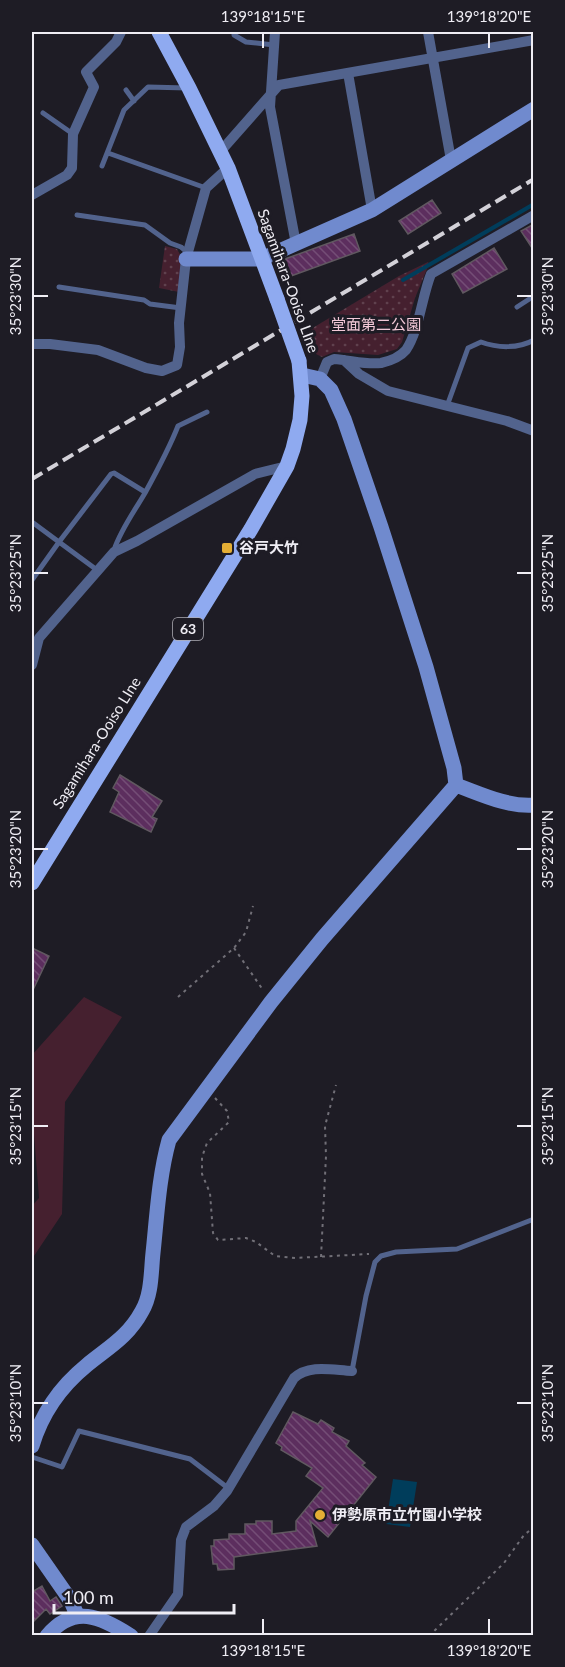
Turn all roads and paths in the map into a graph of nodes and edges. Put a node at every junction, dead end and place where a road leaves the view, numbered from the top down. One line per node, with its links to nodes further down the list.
1 (121, 32): 16 (street)
2 (159, 32): 10 (main road, Sagamihara-Ooiso LIne / 63)
3 (234, 32): 7 (lane)
4 (275, 32): 7 (street)
5 (428, 32): 8 (street)
6 (534, 40): 8 (street)
7 (274, 45): 12 (street)
8 (432, 58): 9 (street); 19 (street)
9 (348, 74): 12 (street); 24 (street)
10 (189, 88): 13 (lane); 17 (main road, Sagamihara-Ooiso LIne / 63)
11 (126, 90): 13 (lane)
12 (270, 93): 17 (street); 27 (street)
13 (134, 101): 18 (lane)
14 (534, 109): 19 (street)
15 (43, 113): 16 (lane)
16 (73, 134): 23 (street)
17 (220, 152): 21 (main road, Sagamihara-Ooiso LIne / 63)
18 (108, 153): 20 (lane); 22 (lane)
19 (451, 160): 24 (street)
20 (102, 166)
21 (228, 168): 22 (street); 29 (main road, Sagamihara-Ooiso LIne / 63)
22 (206, 188): 28 (street)
23 (32, 195)
24 (372, 210): 27 (street)
25 (77, 215): 28 (lane)
26 (534, 215): 36 (street)
27 (296, 244): 29 (street)
28 (187, 256): 29 (street); 33 (street)
29 (261, 259): 37 (main road, Sagamihara-Ooiso LIne / 63, bridge)
30 (59, 287): 33 (lane)
31 (534, 296): 32 (lane)
32 (517, 307)
33 (181, 308): 35 (street)
34 (534, 340): 39 (lane)
35 (32, 344)
36 (343, 360): 38 (street); 39 (street)
37 (301, 368): 38 (street); 42 (main road, Sagamihara-Ooiso LIne / 63)
38 (320, 378): 50 (street)
39 (447, 406): 41 (street)
40 (207, 412): 43 (lane)
41 (534, 431)
42 (287, 466): 46 (street); 52 (main road, Sagamihara-Ooiso LIne / 63)
43 (145, 492): 45 (lane); 46 (lane)
44 (32, 522): 45 (lane)
45 (59, 542): 47 (lane); 48 (lane)
46 (114, 552): 47 (street)
47 (98, 571): 49 (street)
48 (32, 580)
49 (32, 665)
50 (456, 785): 51 (street); 56 (street)
51 (534, 805)
52 (32, 883)
53 (253, 906): 54 (path)
54 (234, 948): 55 (path); 56 (path)
55 (178, 997)
56 (271, 1002): 58 (street)
57 (336, 1085): 61 (path)
58 (207, 1089): 61 (path); 63 (street)
59 (534, 1219): 60 (lane)
60 (381, 1256): 61 (path); 62 (lane)
61 (321, 1257)
62 (351, 1371): 65 (street)
63 (32, 1446)
64 (32, 1457): 65 (lane)
65 (228, 1488): 71 (street)
66 (534, 1527): 72 (path)
67 (32, 1545): 68 (street)
68 (77, 1615): 69 (street); 70 (street)
69 (47, 1635)
70 (131, 1635)
71 (149, 1635)
72 (429, 1635)

